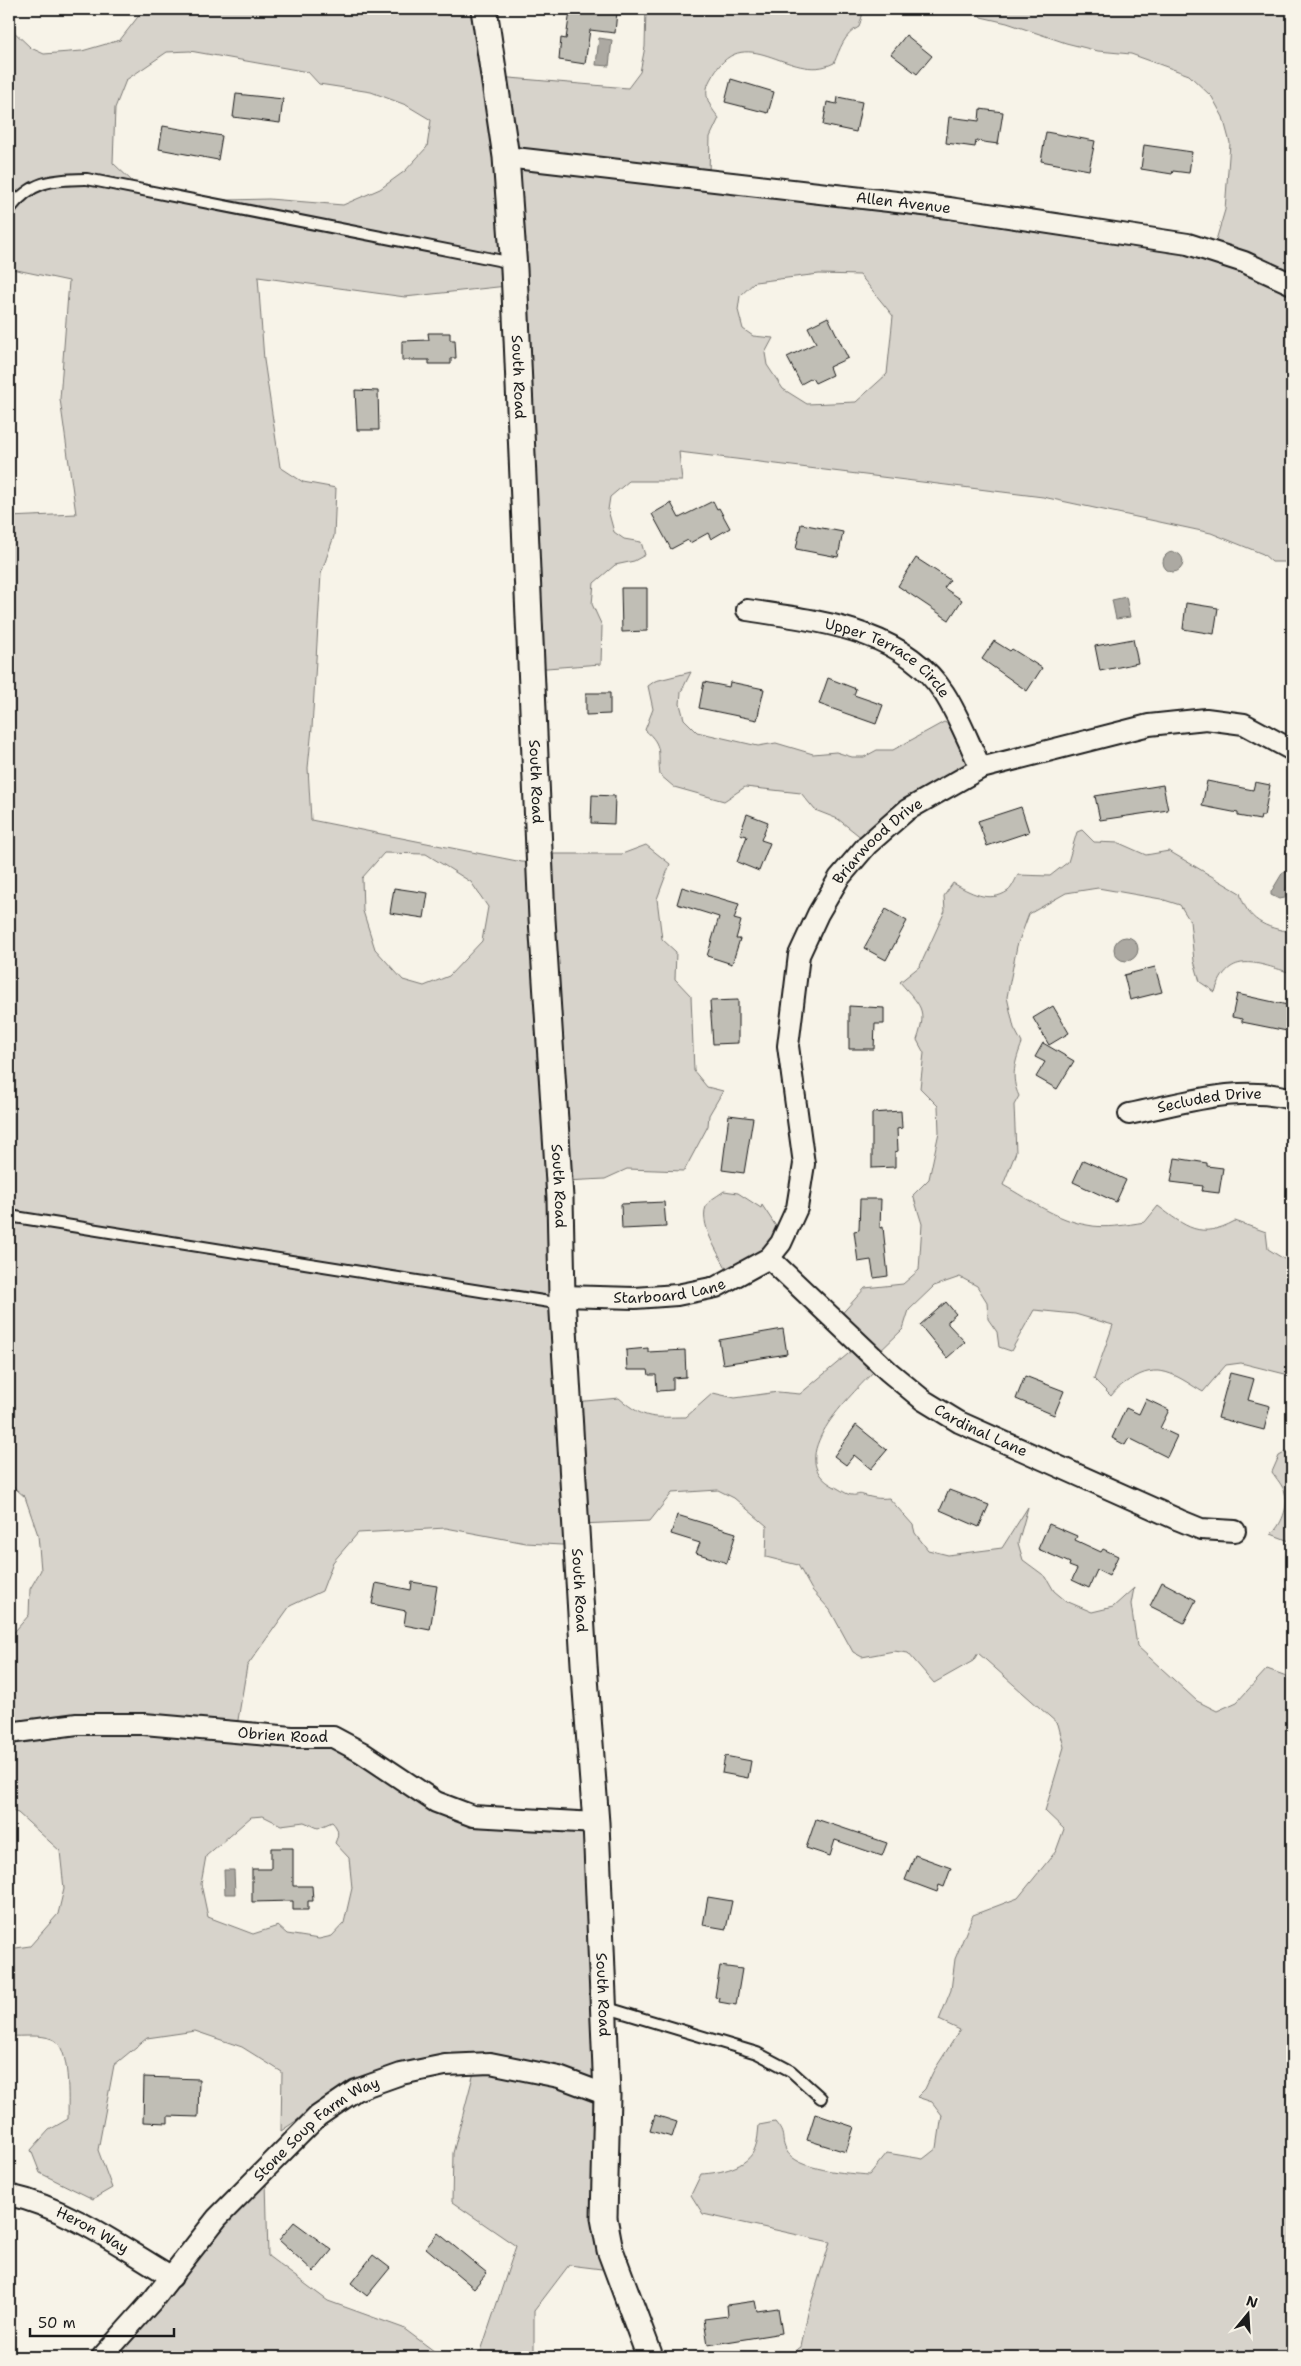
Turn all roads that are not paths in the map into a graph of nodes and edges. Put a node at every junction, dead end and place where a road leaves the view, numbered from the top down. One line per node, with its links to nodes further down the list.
1 (484, 9): 2 (street, South Road)
2 (506, 157): 4 (street, South Road); 5 (street, Allen Avenue)
3 (9, 210): 4 (lane)
4 (514, 263): 13 (street, South Road)
5 (1292, 284)
6 (747, 610): 8 (street, Upper Terrace Circle)
7 (1292, 750): 8 (street, Briarwood Drive)
8 (981, 768): 12 (street, Briarwood Drive)
9 (1292, 1099): 10 (street, Secluded Drive)
10 (1129, 1114)
11 (9, 1216): 13 (lane)
12 (769, 1258): 13 (street, Starboard Lane); 14 (street, Cardinal Lane)
13 (563, 1300): 16 (street, South Road)
14 (1235, 1531)
15 (9, 1733): 16 (street, Obrien Road)
16 (596, 1824): 17 (street, South Road)
17 (603, 2007): 18 (street, South Road); 19 (lane)
18 (607, 2095): 21 (street, Stone Soup Farm Way); 23 (street, South Road)
19 (821, 2098)
20 (9, 2195): 21 (street, Heron Way)
21 (172, 2277): 22 (street, Stone Soup Farm Way)
22 (102, 2357)
23 (650, 2357)

